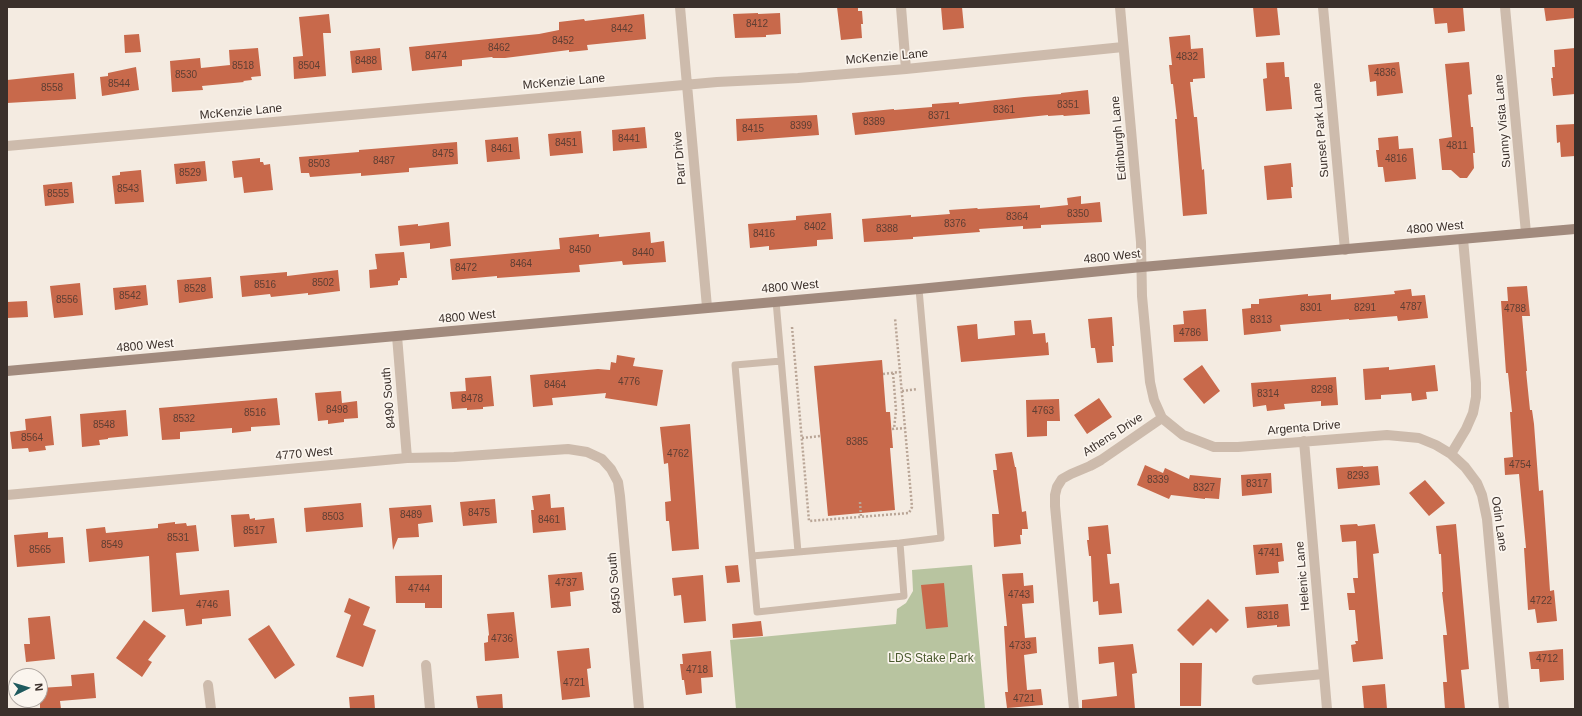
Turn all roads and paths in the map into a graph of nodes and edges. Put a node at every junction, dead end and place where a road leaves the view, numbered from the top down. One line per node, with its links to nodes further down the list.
1 (680, 7): 8 (street, Parr Drive)
2 (901, 7): 7 (street)
3 (1120, 7): 6 (street, Edinburgh Lane)
4 (1323, 7): 13 (street, Sunset Park Lane)
5 (1505, 7): 11 (street, Sunny Vista Lane)
6 (1123, 47): 7 (street, McKenzie Lane); 14 (street, Edinburgh Lane)
7 (906, 69): 8 (street, McKenzie Lane)
8 (687, 84): 9 (street, McKenzie Lane); 17 (street, Parr Drive)
9 (7, 146)
10 (1575, 229): 11 (street, 4800 West)
11 (1526, 234): 12 (street, 4800 West)
12 (1463, 239): 13 (street, 4800 West); 33 (street)
13 (1344, 250): 14 (street, 4800 West)
14 (1142, 267): 15 (street, 4800 West); 28 (street, Athens Drive)
15 (919, 289): 16 (street, 4800 West); 39 (lane)
16 (776, 301): 17 (street, 4800 West); 21 (lane)
17 (707, 307): 20 (street, 4800 West)
18 (895, 318): 23 (path)
19 (792, 327): 31 (path)
20 (397, 336): 22 (street, 4800 West); 34 (street, 8490 South)
21 (781, 361): 40 (lane); 41 (lane)
22 (7, 371)
23 (900, 372): 24 (path); 27 (path)
24 (893, 373): 25 (path); 29 (path)
25 (883, 374)
26 (918, 389): 27 (path)
27 (902, 391): 29 (path)
28 (1162, 418): 32 (street, Argenta Drive); 49 (street, Athens Drive)
29 (906, 428): 38 (path)
30 (821, 436): 31 (path)
31 (802, 438): 38 (path)
32 (1304, 441): 33 (street, Argenta Drive); 43 (street, Helenic Lane)
33 (1451, 454): 51 (street, Odin Lane)
34 (407, 458): 35 (street, 4770 West); 36 (street, 4770 West)
35 (602, 459): 48 (street, 8450 South)
36 (7, 494)
37 (860, 502): 38 (path)
38 (861, 517)
39 (900, 543): 40 (lane); 41 (lane)
40 (798, 552): 41 (lane)
41 (752, 556)
42 (426, 665): 47 (street)
43 (1324, 674): 44 (street); 50 (street, Helenic Lane)
44 (1257, 680)
45 (208, 684): 46 (street)
46 (211, 709)
47 (430, 709)
48 (638, 709)
49 (1074, 709)
50 (1327, 709)
51 (1504, 709)

